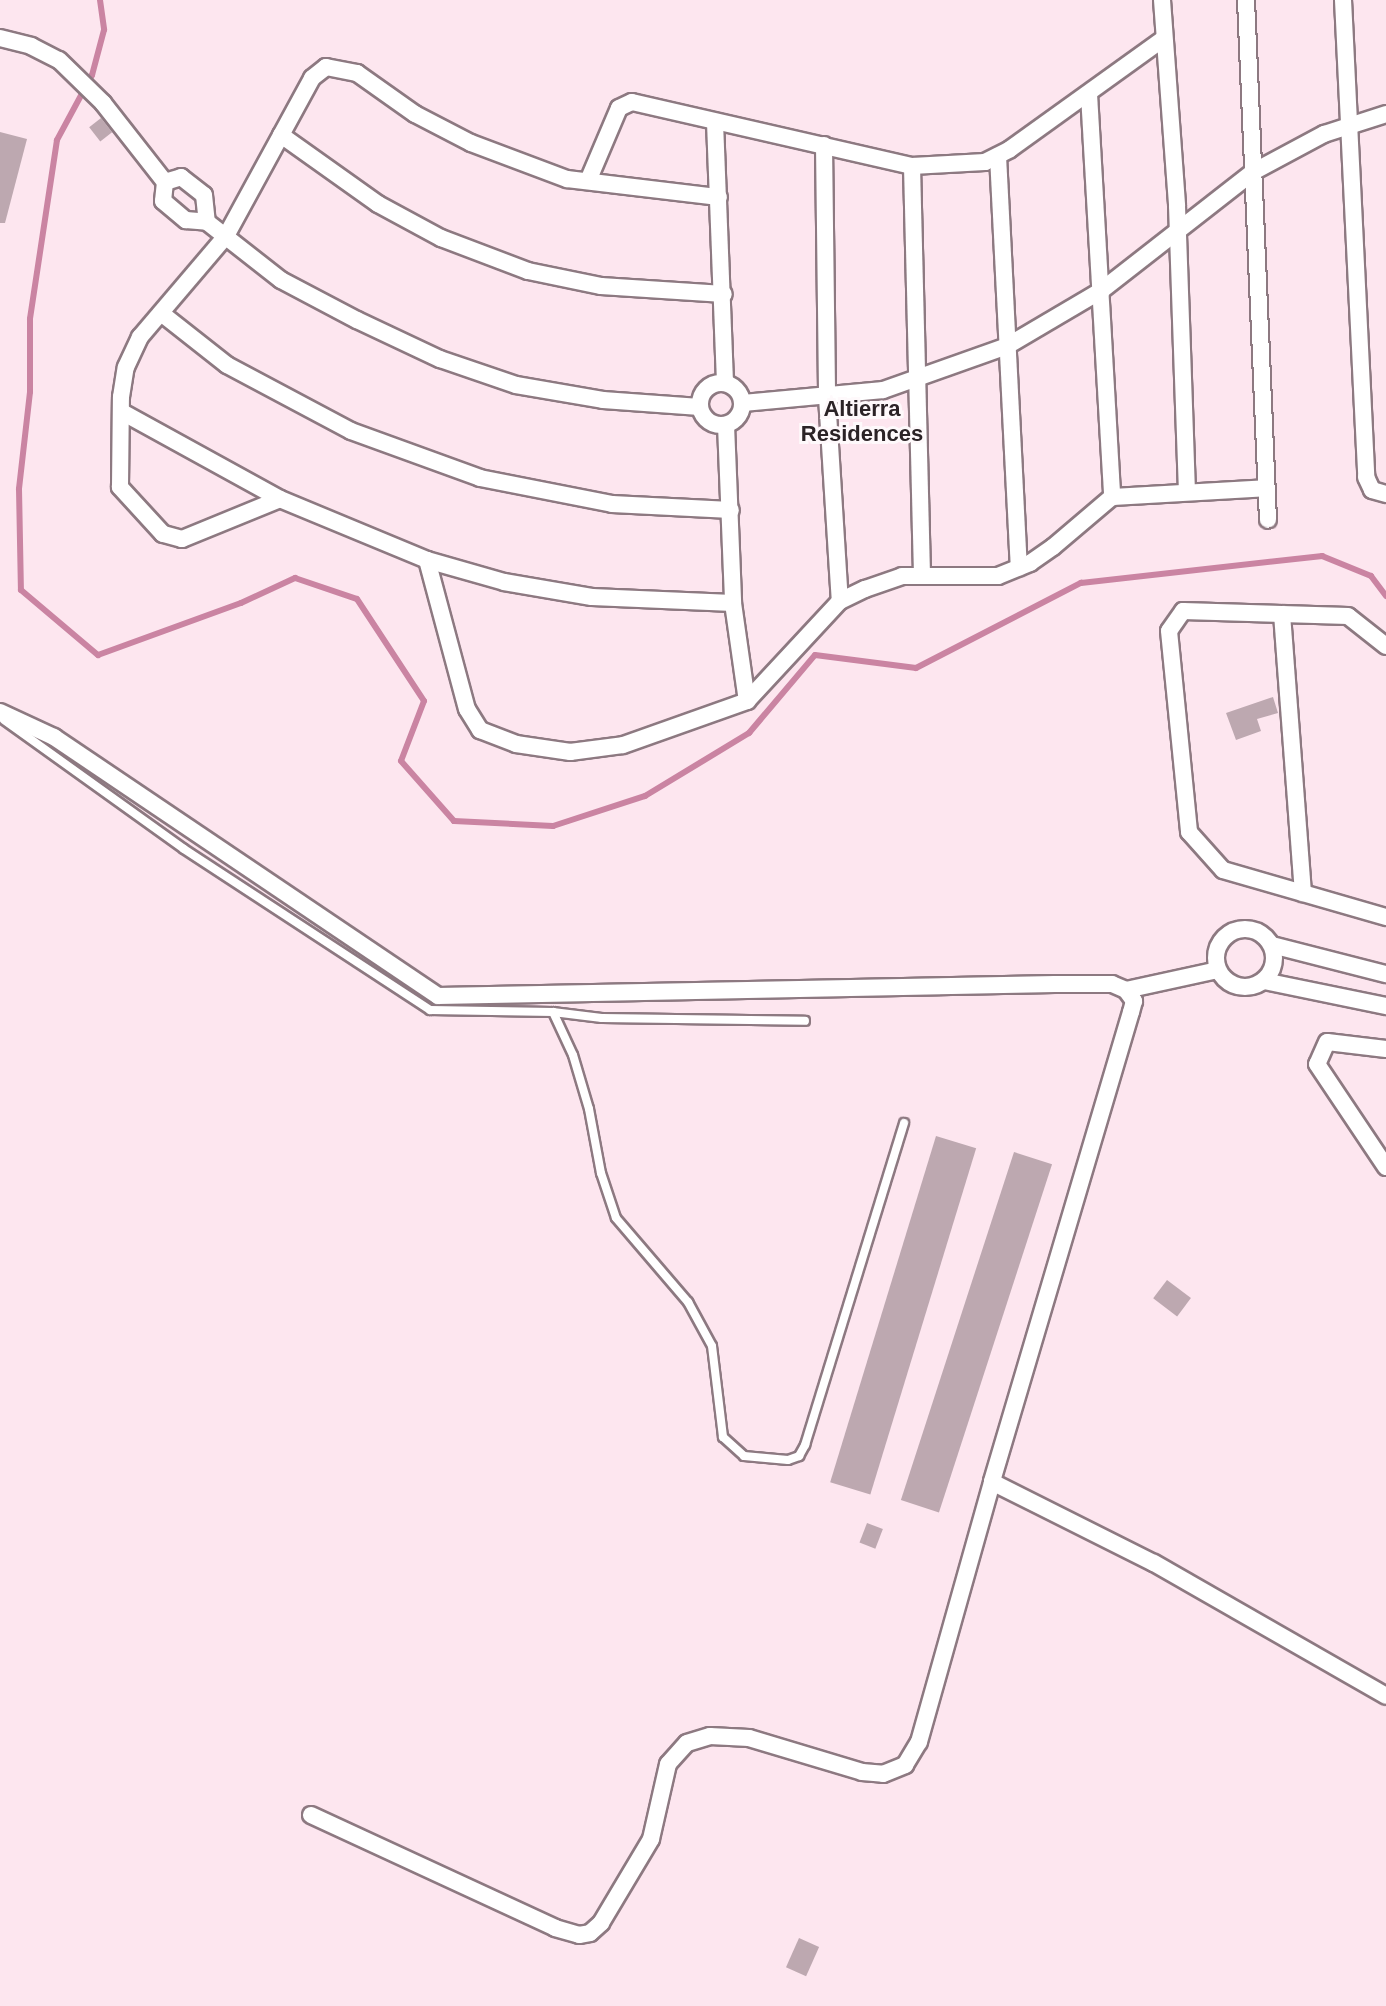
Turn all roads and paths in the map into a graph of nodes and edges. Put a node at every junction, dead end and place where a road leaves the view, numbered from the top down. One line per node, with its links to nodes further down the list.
1 (1162, 0): 5 (street)
2 (1246, 0): 14 (street)
3 (1343, 0): 9 (street)
4 (0, 38): 16 (street)
5 (1163, 39): 6 (street); 19 (street)
6 (1089, 94): 12 (street); 21 (street)
7 (1386, 114): 9 (street)
8 (715, 122): 11 (street); 15 (street); 17 (street)
9 (1351, 125): 14 (street); 34 (street)
10 (281, 135): 15 (street); 20 (street); 22 (street)
11 (824, 145): 13 (street); 27 (street)
12 (998, 156): 13 (street); 24 (street)
13 (912, 166): 25 (street)
14 (1253, 172): 19 (street); 32 (street)
15 (588, 181): 17 (street)
16 (165, 182): 18 (street); 18 (street)
17 (719, 197): 22 (street)
18 (207, 222): 20 (street)
19 (1176, 232): 21 (street); 33 (street)
20 (226, 236): 23 (street); 29 (street)
21 (1102, 290): 24 (street); 35 (street)
22 (724, 294): 26 (street)
23 (161, 313): 30 (street); 37 (street)
24 (1007, 346): 25 (street); 40 (street)
25 (919, 378): 27 (street); 41 (street)
26 (725, 383): 28 (street); 29 (street)
27 (827, 397): 28 (street); 42 (street)
28 (743, 403): 31 (street)
29 (700, 407): 31 (street)
30 (122, 412): 36 (street); 36 (street)
31 (726, 425): 37 (street)
32 (1266, 488): 33 (street); 38 (street)
33 (1187, 492): 35 (street)
34 (1386, 494)
35 (1112, 497): 40 (street)
36 (280, 499): 39 (street)
37 (731, 510): 43 (street)
38 (1268, 520)
39 (427, 560): 43 (street); 46 (street)
40 (1019, 567): 41 (street)
41 (922, 574): 42 (street)
42 (840, 601): 46 (street)
43 (733, 603): 46 (street)
44 (1282, 614): 45 (street); 48 (street); 48 (street)
45 (1386, 646)
46 (747, 701)
47 (0, 715): 54 (street); 56 (lane)
48 (1303, 893): 49 (street)
49 (1386, 917)
50 (1272, 945): 51 (street); 52 (street); 53 (street)
51 (1218, 970): 53 (street); 54 (street)
52 (1386, 974)
53 (1264, 981): 55 (street)
54 (1126, 990): 61 (street)
55 (1386, 1006)
56 (553, 1012): 57 (lane); 59 (lane)
57 (805, 1021)
58 (1386, 1049): 60 (street)
59 (904, 1123)
60 (1386, 1167)
61 (992, 1482): 62 (street); 63 (street)
62 (1386, 1696)
63 (311, 1815)

